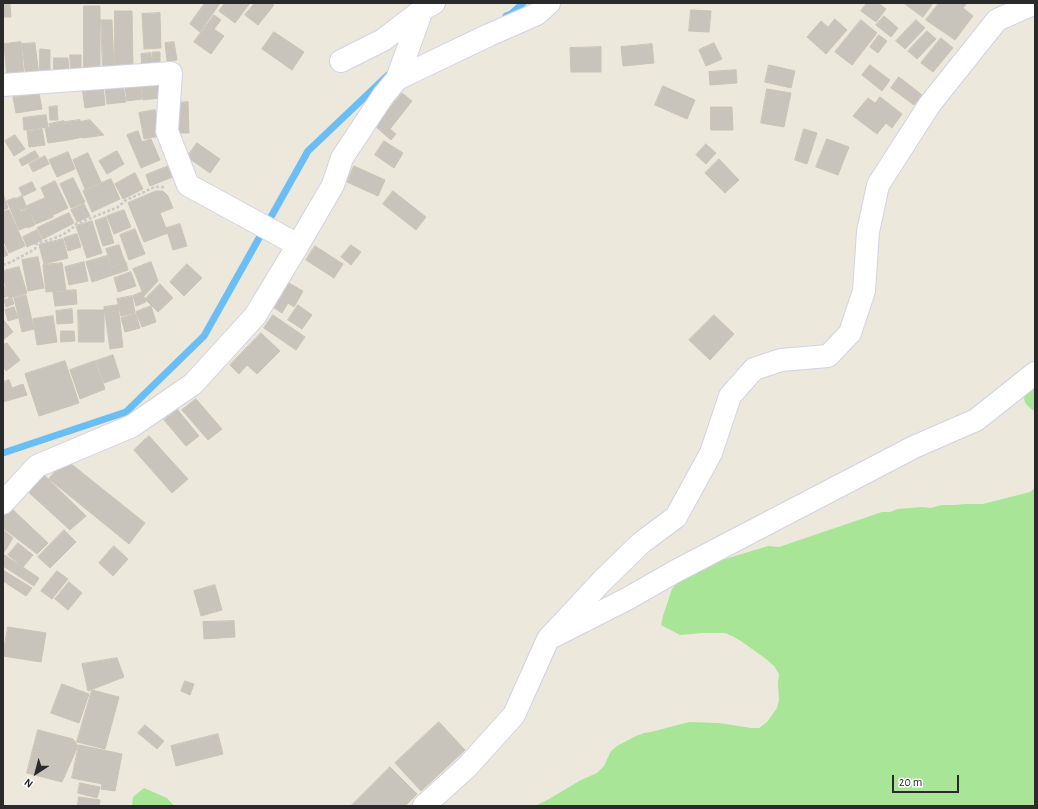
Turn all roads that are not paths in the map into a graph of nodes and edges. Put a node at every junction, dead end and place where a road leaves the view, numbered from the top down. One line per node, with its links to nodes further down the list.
1 (549, 3): 5 (street)
2 (1035, 3): 10 (street)
3 (428, 7): 4 (street); 5 (street)
4 (341, 61)
5 (397, 80): 7 (street)
6 (3, 85): 7 (street)
7 (298, 245): 9 (street)
8 (1035, 373): 10 (street)
9 (3, 503)
10 (548, 639): 11 (street)
11 (424, 806)

